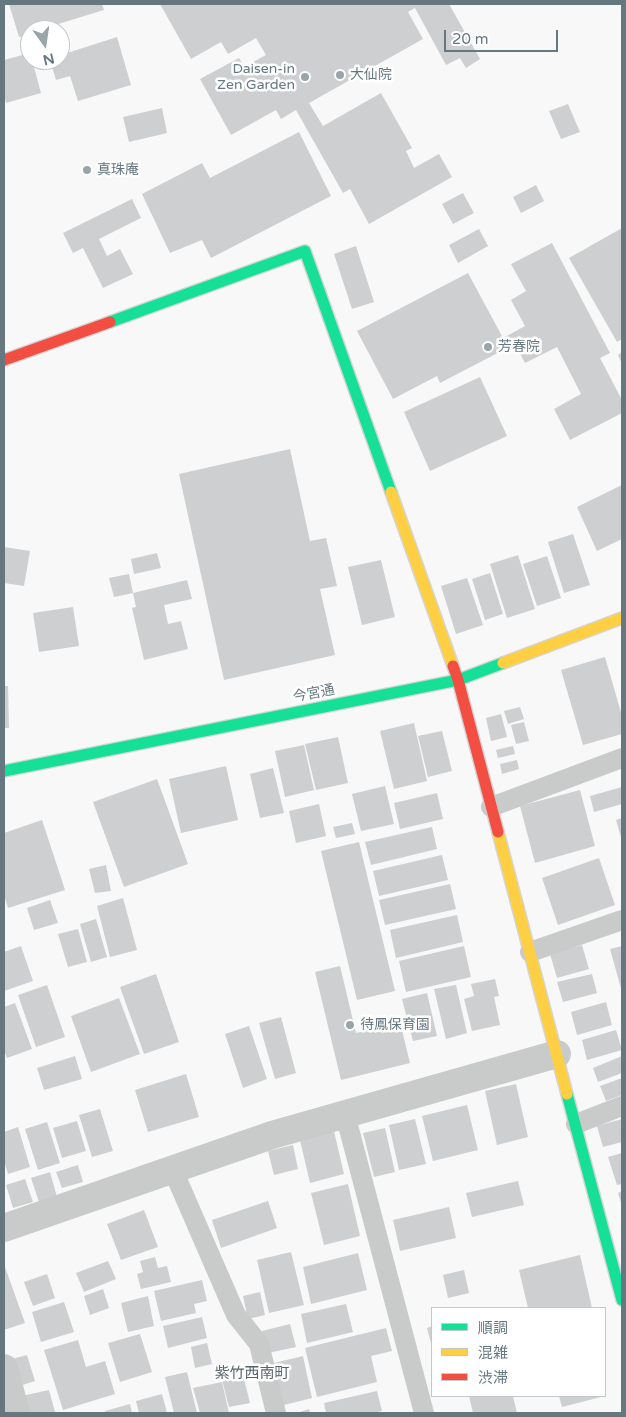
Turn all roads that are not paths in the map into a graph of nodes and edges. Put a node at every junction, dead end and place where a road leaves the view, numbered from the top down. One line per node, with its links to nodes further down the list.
1 (4, 360): 3 (street)
2 (622, 618): 3 (street, 今宮通)
3 (458, 680): 5 (street, 今宮通); 6 (street)
4 (622, 758): 6 (lane)
5 (4, 771)
6 (492, 807): 8 (street)
7 (622, 920): 8 (lane)
8 (530, 952): 9 (street)
9 (557, 1054): 11 (street); 12 (street)
10 (622, 1106): 12 (lane)
11 (346, 1114): 13 (street); 19 (lane)
12 (576, 1124): 15 (street)
13 (173, 1170): 14 (street); 18 (lane)
14 (4, 1228)
15 (622, 1300)
16 (4, 1368): 17 (street)
17 (16, 1413)
18 (276, 1413)
19 (424, 1413)

